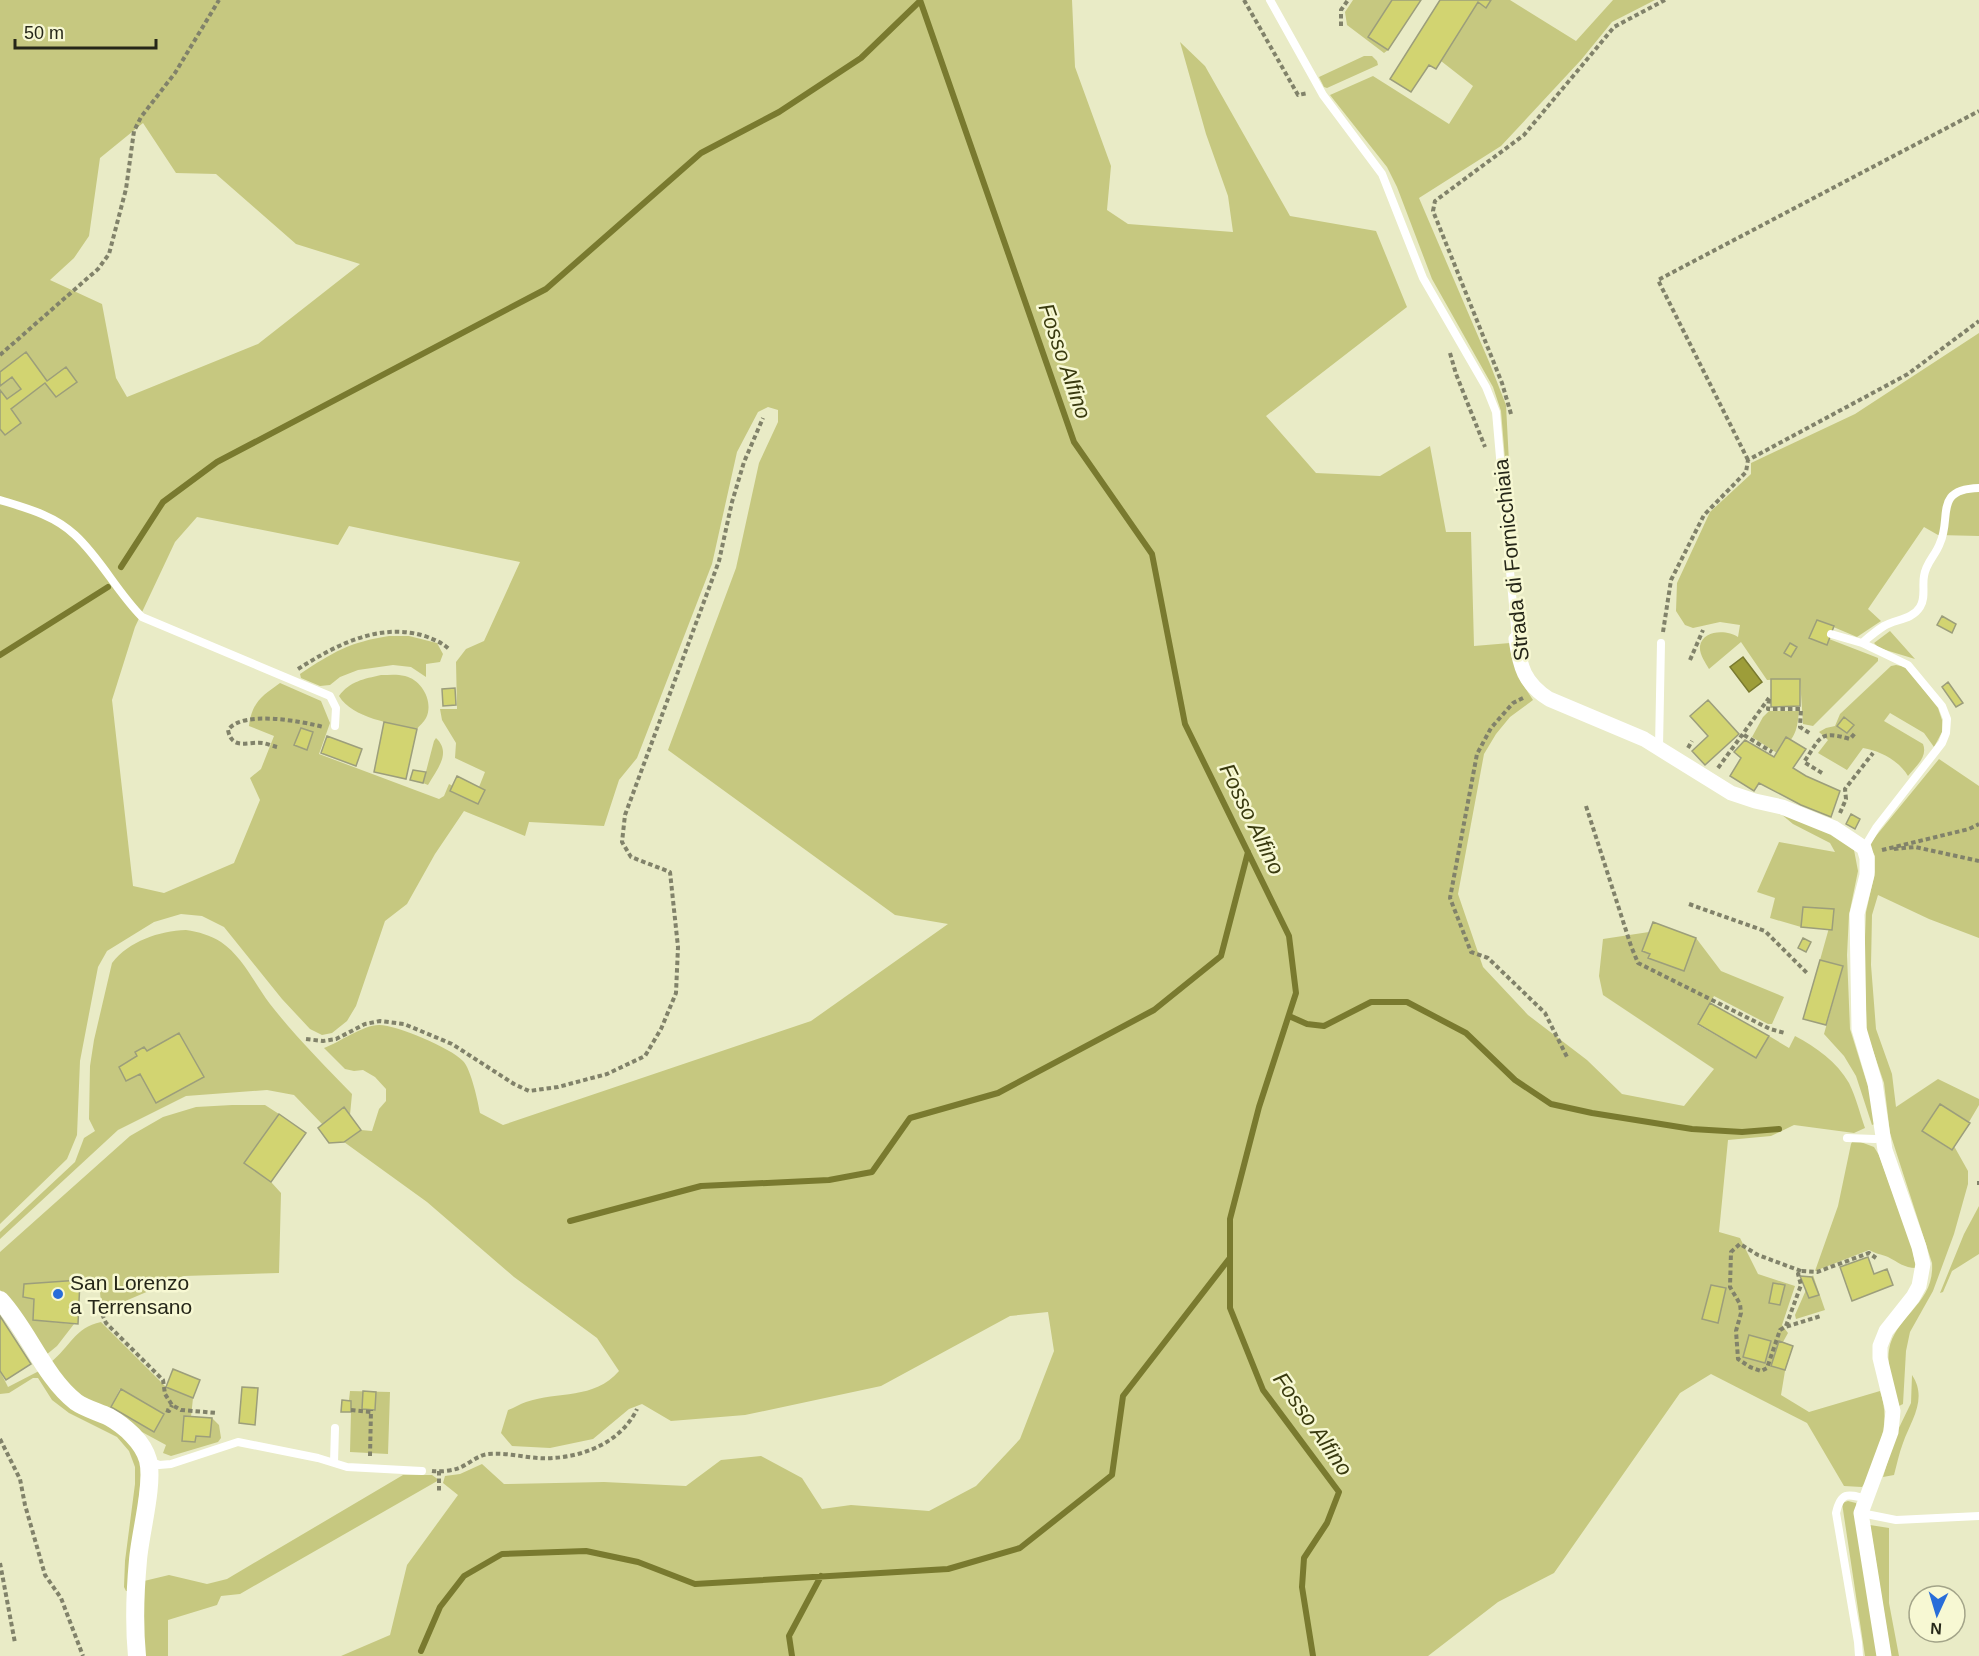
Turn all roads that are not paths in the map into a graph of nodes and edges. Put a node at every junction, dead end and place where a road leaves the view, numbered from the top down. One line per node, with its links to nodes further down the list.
1 (1270, 0): 5 (lane, Strada di Fornicchiaia)
2 (1979, 488): 7 (lane)
3 (0, 500): 8 (lane)
4 (1831, 634): 7 (lane)
5 (1516, 639): 9 (street, Strada di Fornicchiaia)
6 (1661, 643): 9 (lane)
7 (1862, 643): 10 (lane)
8 (335, 726)
9 (1659, 747): 10 (street, Strada di Fornicchiaia)
10 (1870, 850): 18 (street)
11 (1847, 1138): 12 (lane)
12 (1875, 1139)
13 (0, 1300): 15 (street)
14 (335, 1428): 16 (lane)
15 (148, 1461): 16 (lane); 20 (street)
16 (334, 1463): 17 (lane)
17 (422, 1471)
18 (1864, 1506): 19 (lane); 21 (lane); 22 (street)
19 (1979, 1516)
20 (137, 1656)
21 (1859, 1656)
22 (1884, 1656)

